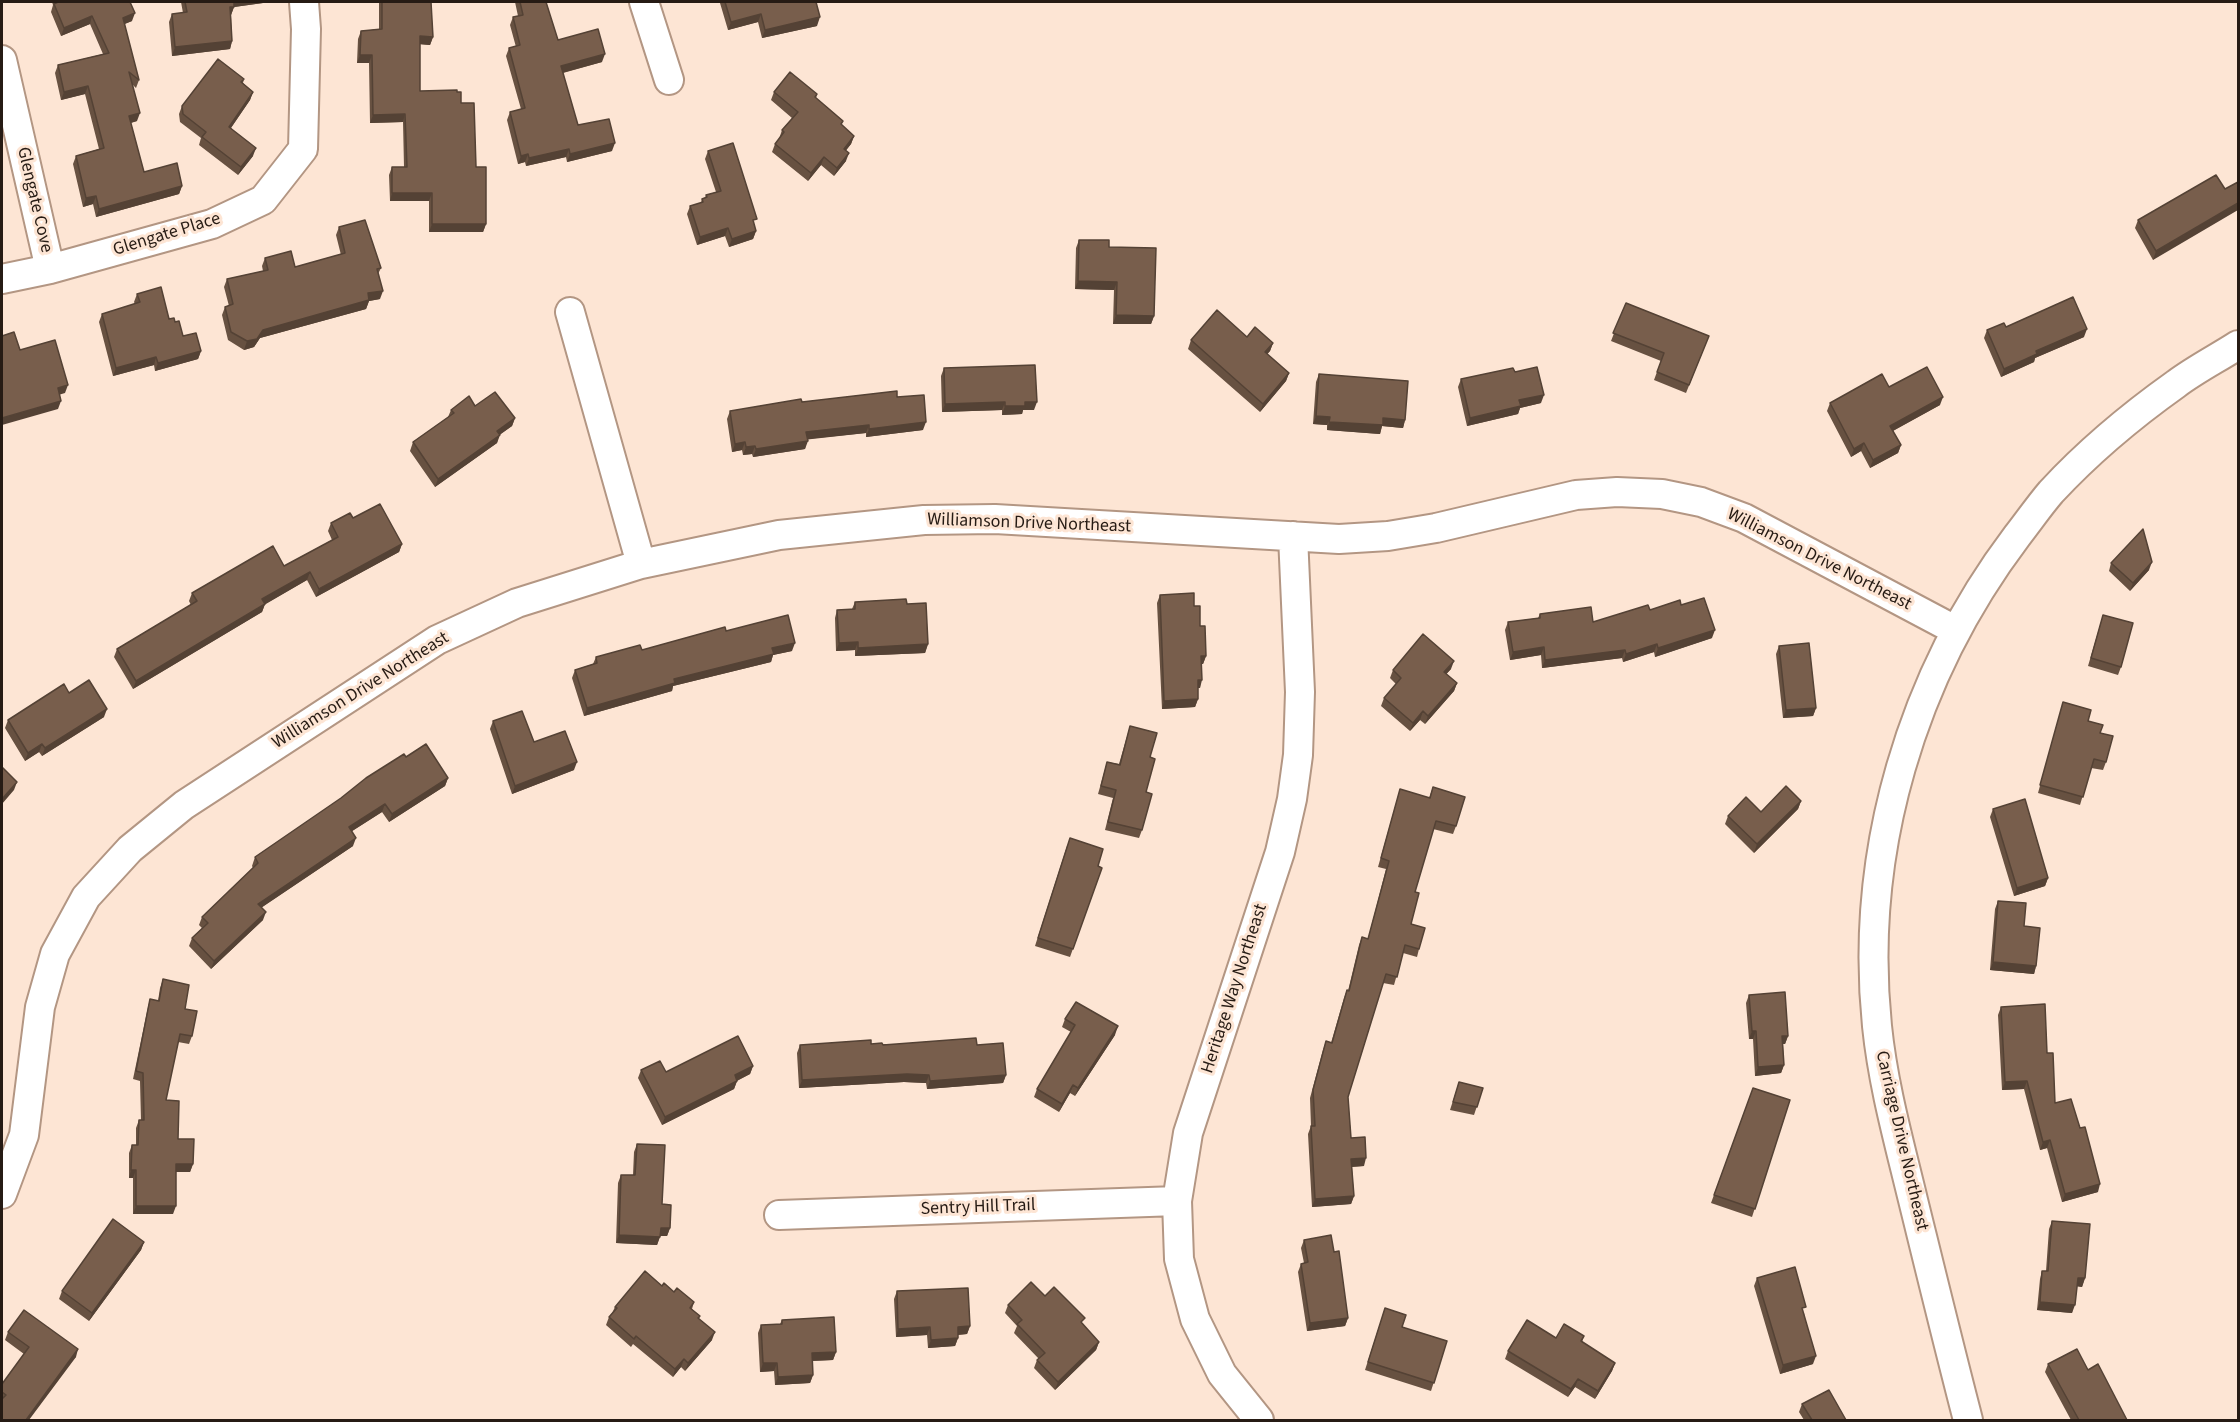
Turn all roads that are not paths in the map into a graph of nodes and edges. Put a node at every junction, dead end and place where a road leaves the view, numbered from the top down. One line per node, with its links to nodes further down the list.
1 (304, 2): 5 (street, Glengate Place)
2 (644, 2): 4 (street)
3 (2, 60): 5 (street, Glengate Cove)
4 (669, 80)
5 (50, 269): 6 (street, Glengate Place)
6 (2, 279)
7 (570, 312): 10 (street)
8 (2238, 345): 11 (street, Carriage Drive Northeast)
9 (1293, 536): 10 (street, Williamson Drive Northeast); 11 (street, Williamson Drive Northeast); 13 (street, Heritage Way Northeast)
10 (641, 564): 12 (street, Williamson Drive Northeast)
11 (1955, 630): 16 (street, Carriage Drive Northeast)
12 (2, 1194)
13 (1177, 1201): 14 (street, Sentry Hill Trail); 15 (street, Heritage Way Northeast)
14 (779, 1215)
15 (1259, 1420)
16 (1968, 1420)

